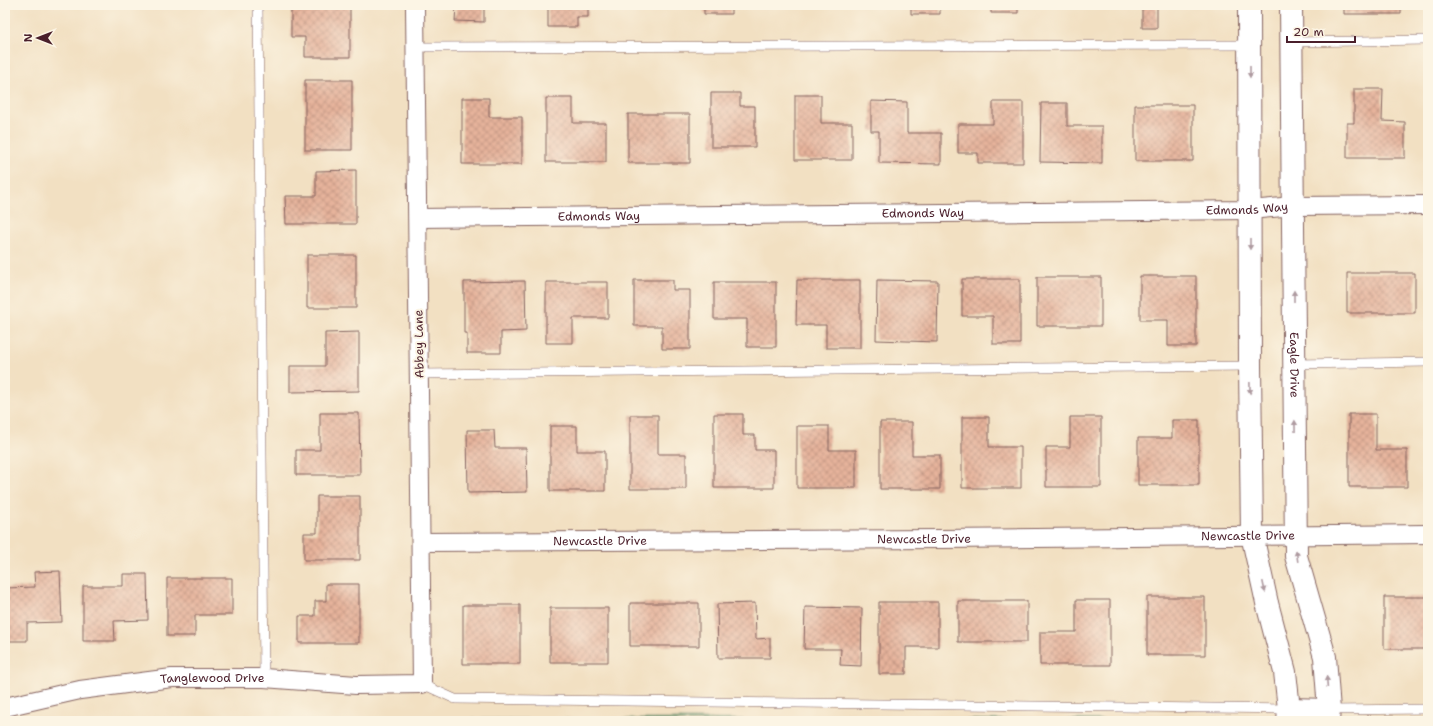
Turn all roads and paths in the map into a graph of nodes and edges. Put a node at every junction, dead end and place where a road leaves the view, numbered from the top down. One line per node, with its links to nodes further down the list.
1 (258, 5): 21 (lane)
2 (415, 5): 8 (street, Abbey Lane)
3 (1249, 5): 7 (street)
4 (1291, 5): 6 (street, Eagle Drive)
5 (1428, 40): 6 (lane)
6 (1292, 42): 10 (street, Eagle Drive)
7 (1249, 45): 8 (lane); 11 (street, one-way to 11)
8 (416, 47): 12 (street, Abbey Lane)
9 (1428, 205): 10 (street, Edmonds Way)
10 (1293, 206): 11 (street, Edmonds Way); 14 (street, Eagle Drive, one-way to 10)
11 (1250, 210): 12 (street, Edmonds Way); 15 (street, one-way to 15)
12 (418, 218): 16 (street, Abbey Lane)
13 (1428, 362): 14 (lane)
14 (1294, 364): 17 (street, Eagle Drive, one-way to 14)
15 (1250, 366): 16 (lane); 19 (street, one-way to 19)
16 (419, 374): 20 (street, Abbey Lane)
17 (1296, 534): 18 (street, Newcastle Drive); 19 (street, Newcastle Drive); 26 (street, Eagle Drive, one-way to 17)
18 (1428, 534)
19 (1252, 535): 20 (street, Newcastle Drive); 25 (street, one-way to 25)
20 (421, 542): 22 (street, Abbey Lane)
21 (264, 678): 22 (street, Tanglewood Drive); 23 (street, Tanglewood Drive)
22 (422, 684): 25 (lane)
23 (5, 707)
24 (1428, 709): 26 (lane)
25 (1289, 715): 26 (street)
26 (1329, 715)

